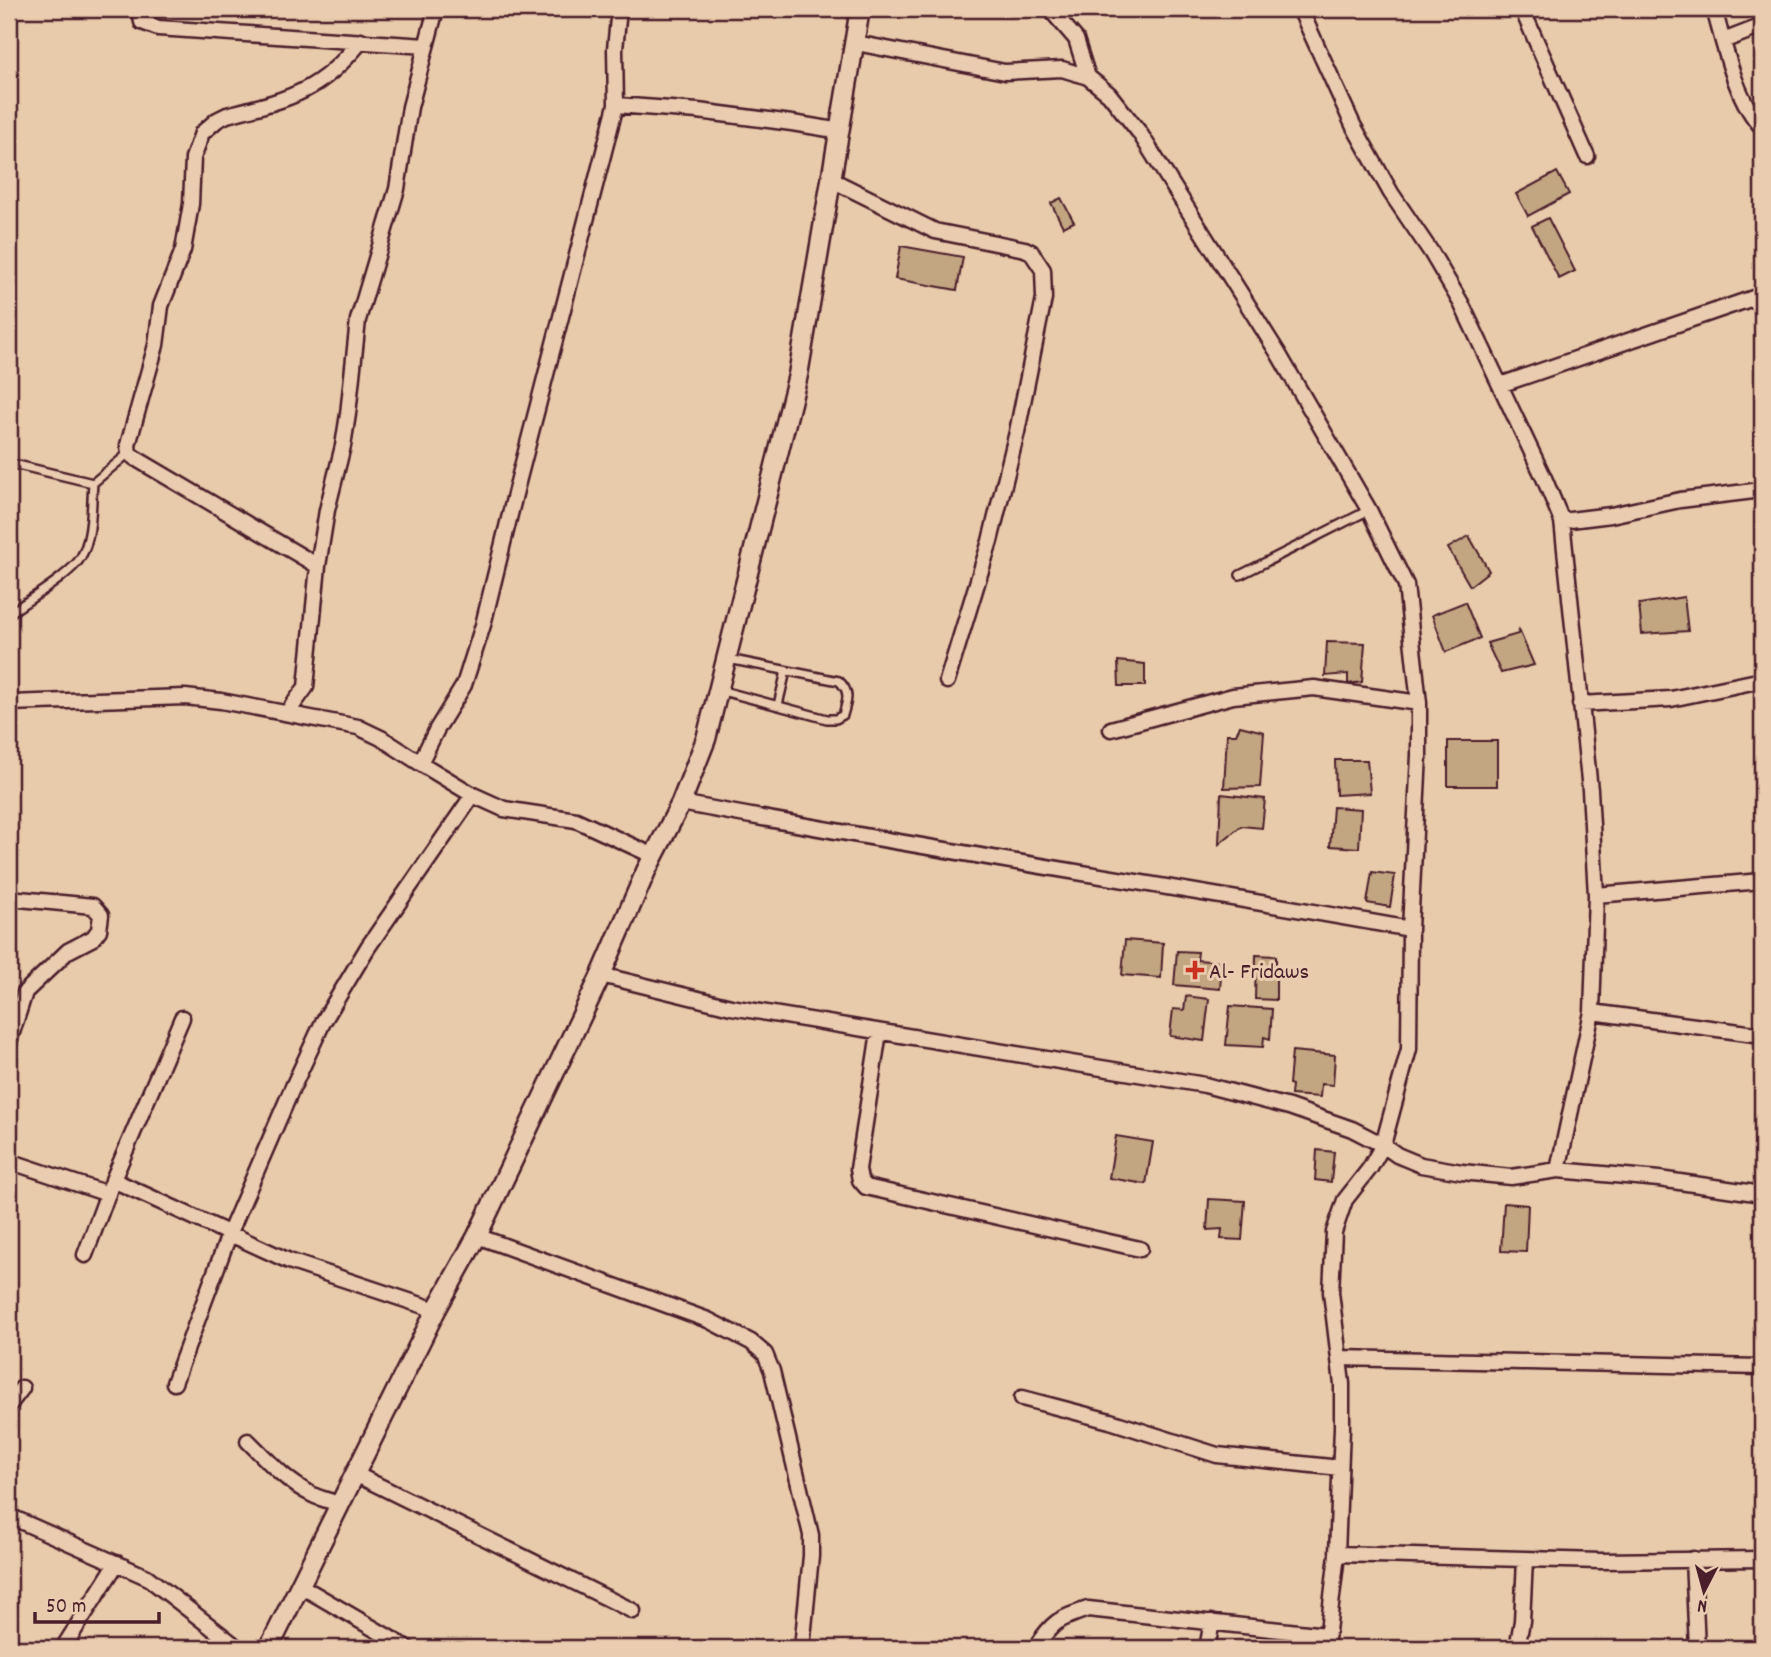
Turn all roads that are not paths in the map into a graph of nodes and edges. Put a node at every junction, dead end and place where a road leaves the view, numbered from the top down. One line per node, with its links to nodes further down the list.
1 (139, 9): 10 (street)
2 (436, 9): 13 (street)
3 (619, 9): 15 (street)
4 (860, 9): 12 (street)
5 (1050, 9): 14 (street)
6 (1522, 9): 18 (street)
7 (1714, 9): 11 (street)
8 (1307, 11): 21 (street)
9 (1762, 26): 11 (street)
10 (361, 41): 13 (street); 22 (street)
11 (1723, 41): 16 (street)
12 (856, 43): 14 (street); 17 (street)
13 (426, 46): 28 (street)
14 (1088, 78): 26 (street)
15 (616, 105): 17 (street); 42 (street)
16 (1762, 127)
17 (841, 131): 19 (street)
18 (1587, 156)
19 (832, 180): 31 (street); 34 (street)
20 (1762, 295): 21 (street)
21 (1500, 385): 27 (street)
22 (129, 453): 24 (lane); 28 (street)
23 (9, 463): 24 (lane)
24 (93, 483): 30 (lane)
25 (1762, 490): 27 (street)
26 (1369, 510): 29 (lane); 37 (street)
27 (1562, 521): 38 (street)
28 (318, 566): 40 (street)
29 (1240, 575)
30 (9, 614)
31 (727, 659): 32 (lane); 35 (street)
32 (786, 671): 39 (lane); 39 (lane)
33 (1762, 680): 38 (street)
34 (947, 681)
35 (719, 690): 39 (lane); 44 (street)
36 (9, 703): 40 (street)
37 (1419, 703): 41 (street); 49 (street)
38 (1580, 704): 47 (street)
39 (778, 705)
40 (287, 713): 42 (street)
41 (1111, 729)
42 (420, 763): 43 (street)
43 (473, 795): 45 (street); 61 (street)
44 (681, 803): 45 (street); 49 (street)
45 (654, 856): 50 (street)
46 (1762, 881): 47 (street)
47 (1596, 895): 51 (street)
48 (9, 898): 55 (street)
49 (1410, 929): 56 (street)
50 (601, 975): 53 (street); 62 (street)
51 (1592, 1012): 54 (street); 58 (street)
52 (182, 1017): 59 (street)
53 (879, 1032): 56 (street); 63 (street)
54 (1762, 1035)
55 (9, 1042)
56 (1382, 1145): 58 (street); 66 (street)
57 (9, 1161): 59 (street)
58 (1558, 1170): 60 (street)
59 (110, 1187): 61 (street); 64 (street)
60 (1762, 1194)
61 (230, 1232): 65 (street); 68 (street)
62 (477, 1236): 65 (street); 90 (street)
63 (1140, 1249)
64 (85, 1255)
65 (436, 1310): 74 (street)
66 (1339, 1358): 67 (street); 73 (street)
67 (1762, 1367)
68 (174, 1384)
69 (22, 1388): 71 (street)
70 (1023, 1398): 73 (street)
71 (9, 1405)
72 (248, 1441): 75 (street)
73 (1340, 1468): 77 (street)
74 (355, 1474): 75 (street); 83 (street)
75 (339, 1504): 82 (street)
76 (9, 1516): 81 (street)
77 (1337, 1555): 80 (street); 85 (street)
78 (1693, 1559): 79 (street); 80 (street); 94 (street)
79 (1762, 1559)
80 (1525, 1560): 93 (street)
81 (117, 1563): 86 (street); 87 (street)
82 (299, 1585): 88 (street); 89 (street)
83 (633, 1611)
84 (1212, 1622): 85 (street); 91 (street); 92 (street)
85 (1326, 1642)
86 (63, 1648)
87 (238, 1648)
88 (269, 1648)
89 (407, 1648)
90 (802, 1648)
91 (1035, 1648)
92 (1207, 1648)
93 (1517, 1648)
94 (1697, 1648)

